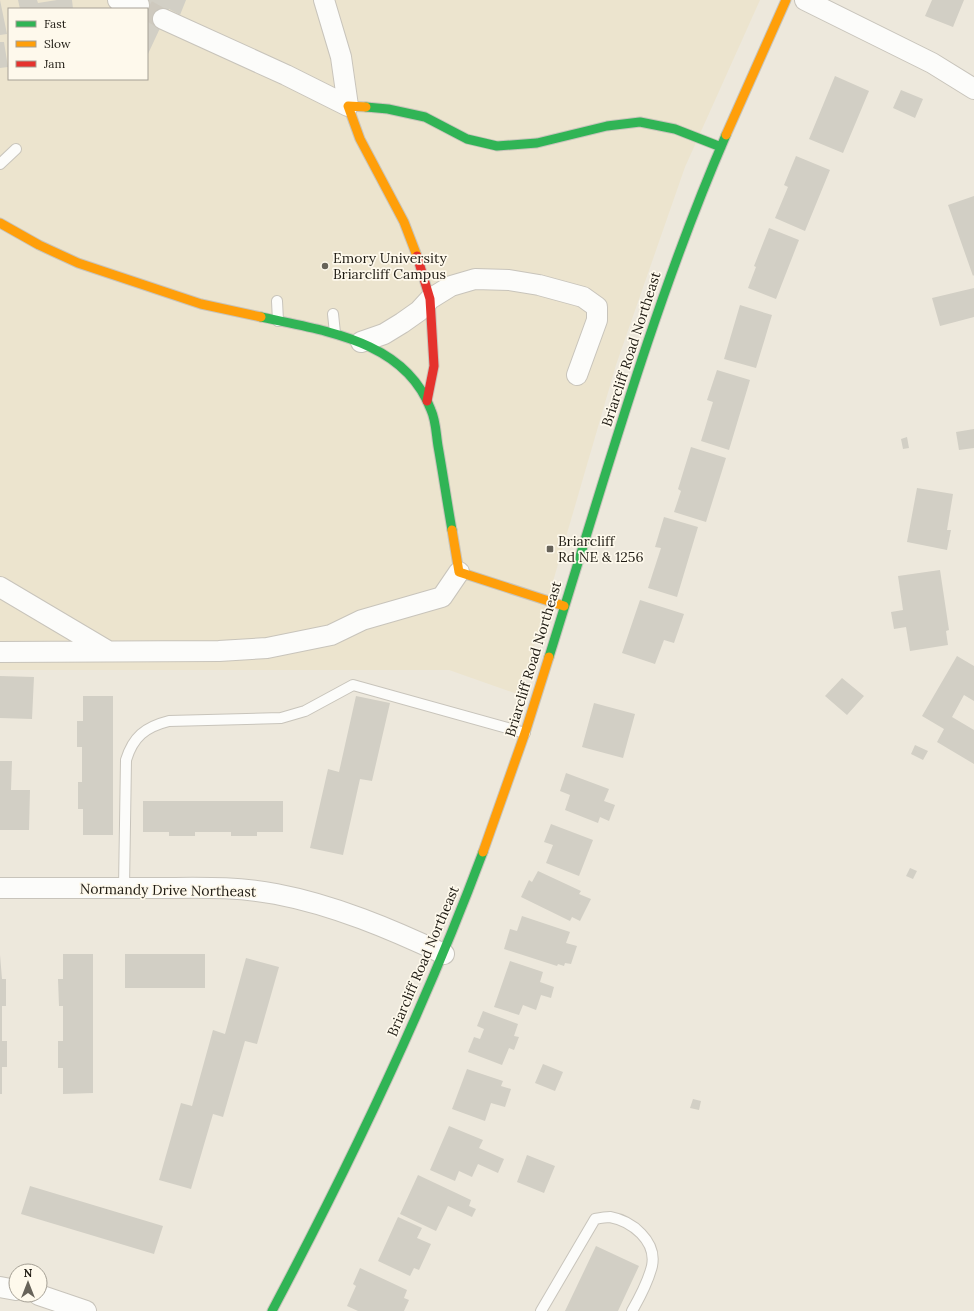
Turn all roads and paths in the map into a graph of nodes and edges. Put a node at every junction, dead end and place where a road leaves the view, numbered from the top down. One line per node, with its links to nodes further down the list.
1 (118, 0): 5 (street)
2 (324, 0): 8 (street)
3 (786, 0): 9 (street, Briarcliff Road Northeast)
4 (805, 0): 7 (street)
5 (139, 5)
6 (163, 19): 8 (street)
7 (974, 89)
8 (348, 106): 9 (street); 13 (street)
9 (721, 147): 23 (street, Briarcliff Road Northeast)
10 (16, 149): 11 (lane)
11 (0, 164)
12 (0, 223): 16 (street)
13 (430, 299): 18 (street); 19 (street); 20 (street)
14 (277, 301): 16 (lane)
15 (333, 314): 17 (lane)
16 (278, 321): 17 (street)
17 (334, 334): 18 (street)
18 (361, 342): 20 (street)
19 (577, 375)
20 (427, 401): 21 (street)
21 (459, 572): 23 (street); 24 (street)
22 (0, 587): 24 (street)
23 (564, 606): 26 (street, Briarcliff Road Northeast)
24 (108, 651): 25 (street)
25 (0, 652)
26 (525, 733): 28 (lane); 29 (street, Briarcliff Road Northeast)
27 (0, 888): 28 (street, Normandy Drive Northeast)
28 (124, 888): 29 (street, Normandy Drive Northeast)
29 (444, 954): 32 (street, Briarcliff Road Northeast)
30 (48, 1298): 31 (street)
31 (86, 1311)
32 (272, 1311)
33 (541, 1311): 34 (lane)
34 (632, 1311)

